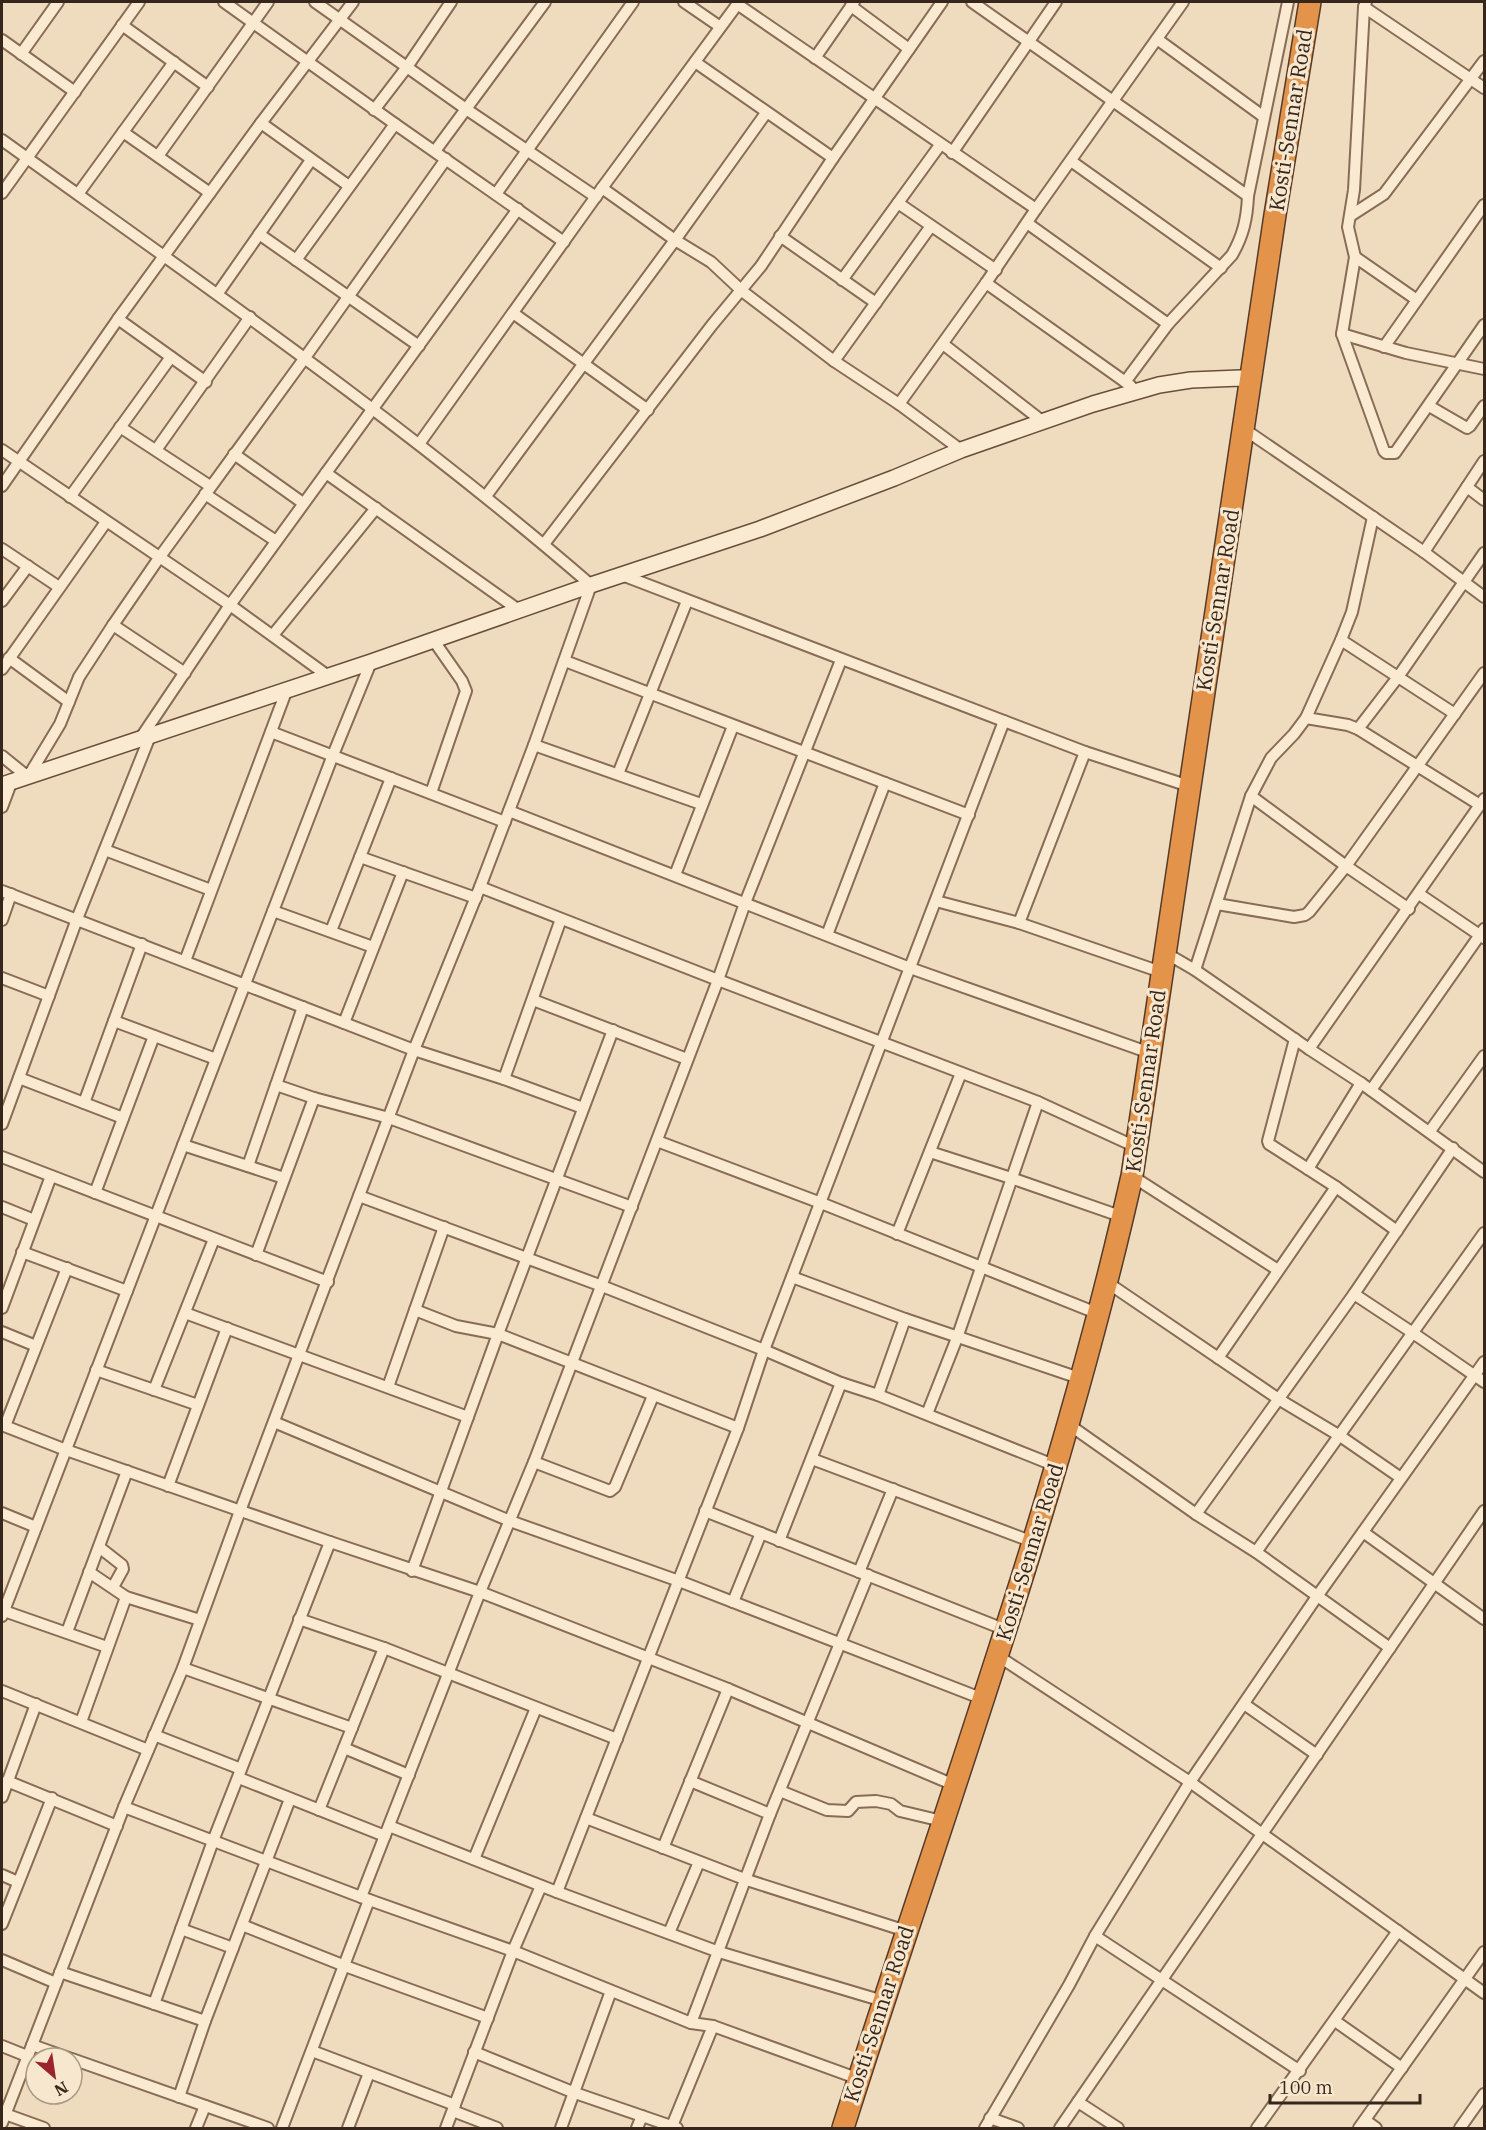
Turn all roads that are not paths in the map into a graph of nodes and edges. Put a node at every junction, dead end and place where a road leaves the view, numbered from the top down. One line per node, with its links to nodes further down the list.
1 (58, 2): 28 (street)
2 (139, 2): 22 (street)
3 (224, 2): 21 (street)
4 (268, 2): 21 (street)
5 (315, 2): 20 (street)
6 (353, 2): 20 (street)
7 (451, 2): 34 (street)
8 (545, 2): 41 (street)
9 (633, 2): 50 (street)
10 (684, 2): 23 (street)
11 (942, 2): 27 (street)
12 (972, 2): 26 (street)
13 (1056, 2): 26 (street)
14 (1183, 2): 24 (street)
15 (1288, 2): 44 (street)
16 (1310, 2): 105 (highway, Kosti-Sennar Road)
17 (738, 3): 23 (street); 29 (street)
18 (853, 4): 27 (street); 29 (street)
19 (1365, 4): 35 (street); 70 (street)
20 (340, 19): 32 (street); 34 (street)
21 (253, 22): 32 (street); 36 (street)
22 (122, 25): 31 (street); 38 (street)
23 (719, 26): 33 (street)
24 (1157, 39): 40 (street); 44 (street)
25 (2, 40): 28 (street)
26 (1029, 40): 40 (street); 52 (street)
27 (909, 49): 39 (street)
28 (21, 54): 38 (street)
29 (815, 58): 39 (street)
30 (1485, 61): 35 (street)
31 (174, 62): 36 (street); 47 (street)
32 (309, 62): 42 (street); 45 (street)
33 (695, 62): 43 (street); 62 (street)
34 (406, 67): 41 (street); 42 (street)
35 (1472, 79): 37 (street); 70 (street)
36 (208, 87): 53 (street)
37 (1485, 88)
38 (75, 92): 54 (street)
39 (875, 99): 49 (street); 55 (street)
40 (1113, 101): 58 (street); 65 (street)
41 (466, 109): 50 (street); 51 (street)
42 (375, 110): 46 (street)
43 (766, 112): 55 (street); 76 (street)
44 (1264, 117): 65 (street)
45 (261, 123): 57 (street); 61 (street)
46 (395, 124): 51 (street); 59 (street)
47 (123, 132): 53 (street); 63 (street)
48 (2, 140): 54 (street)
49 (940, 145): 52 (street); 66 (street)
50 (527, 151): 62 (street); 64 (street)
51 (435, 152): 56 (street)
52 (952, 153): 69 (street)
53 (158, 156): 61 (street)
54 (26, 158): 60 (street); 63 (street)
55 (833, 158): 75 (street)
56 (446, 159): 64 (street); 87 (street)
57 (311, 160): 59 (street); 74 (street)
58 (1071, 161): 69 (street); 81 (street)
59 (349, 186): 80 (street)
60 (2, 193)
61 (210, 193): 78 (street)
62 (599, 193): 76 (street); 77 (street)
63 (78, 194): 78 (street)
64 (496, 194): 68 (street)
65 (1248, 196): 81 (street)
66 (897, 203): 73 (street); 83 (street)
67 (1485, 205): 71 (street)
68 (518, 209): 77 (street); 97 (street)
69 (1036, 209): 72 (street)
70 (1350, 216): 79 (street)
71 (1481, 217): 88 (street)
72 (1027, 223): 82 (street); 93 (street)
73 (931, 226): 82 (street); 89 (street)
74 (259, 234): 80 (street); 86 (street)
75 (780, 236): 83 (street); 85 (street)
76 (675, 240): 85 (street); 102 (street)
77 (564, 242): 90 (street)
78 (165, 256): 86 (street); 92 (street)
79 (1355, 257): 88 (street); 95 (street)
80 (296, 260): 87 (street)
81 (1221, 268): 93 (street)
82 (996, 270): 84 (street)
83 (842, 280): 89 (street)
84 (986, 283): 96 (street); 107 (street)
85 (742, 291): 101 (street); 112 (street)
86 (218, 293): 91 (street)
87 (347, 296): 97 (street); 100 (street)
88 (1417, 300): 98 (street)
89 (876, 303): 101 (street)
90 (513, 313): 102 (street); 116 (street)
91 (250, 317): 100 (street); 106 (street)
92 (118, 319): 99 (street); 122 (street)
93 (1168, 324): 107 (street)
94 (1485, 325): 103 (street)
95 (1342, 334): 98 (street); 109 (street)
96 (943, 344): 108 (street); 113 (street)
97 (419, 346): 111 (street)
98 (1384, 347): 103 (street)
99 (171, 357): 106 (street); 114 (street)
100 (304, 359): 111 (street); 120 (street)
101 (834, 361): 108 (street)
102 (584, 363): 112 (street); 127 (street)
103 (1457, 363): 104 (street); 109 (street)
104 (1485, 369)
105 (1251, 381): 107 (street); 115 (highway, Kosti-Sennar Road)
106 (206, 382): 118 (street)
107 (1132, 386): 113 (street)
108 (899, 404): 119 (street)
109 (1429, 406): 110 (street)
110 (1485, 406)
111 (373, 410): 116 (street); 123 (street)
112 (648, 410): 135 (street)
113 (1042, 421): 119 (street)
114 (120, 427): 118 (street); 128 (street)
115 (1244, 429): 132 (street); 184 (highway, Kosti-Sennar Road)
116 (419, 444): 127 (street)
117 (2, 450): 122 (street)
118 (156, 450): 126 (street)
119 (961, 450): 141 (street)
120 (234, 454): 126 (street); 130 (street)
121 (1485, 461): 125 (street)
122 (18, 462): 124 (street); 128 (street)
123 (326, 473): 130 (street); 131 (street)
124 (2, 486)
125 (1467, 487): 129 (street); 137 (street)
126 (208, 490): 134 (street); 139 (street)
127 (486, 496): 135 (street)
128 (70, 497): 133 (street)
129 (1485, 500)
130 (303, 503): 134 (street)
131 (376, 508): 149 (street); 151 (street)
132 (1373, 517): 137 (street); 152 (street)
133 (106, 522): 139 (street); 144 (street)
134 (276, 541): 148 (street)
135 (544, 544): 143 (street)
136 (2, 549): 140 (street)
137 (1424, 552): 142 (street)
138 (1485, 553): 142 (street)
139 (159, 558): 148 (street); 150 (street)
140 (28, 566): 144 (street); 146 (street)
141 (622, 575): 143 (street); 147 (street)
142 (1464, 581): 145 (street); 162 (street)
143 (591, 585): 149 (street); 156 (street)
144 (59, 587): 154 (street)
145 (1485, 597)
146 (2, 601)
147 (687, 601): 155 (street); 164 (street)
148 (230, 605): 151 (street); 159 (street)
149 (520, 611): 153 (street)
150 (113, 625): 159 (street); 165 (street)
151 (273, 635): 161 (street)
152 (1341, 640): 162 (street); 167 (street)
153 (434, 641): 157 (street); 185 (street)
154 (9, 658): 158 (street); 165 (street)
155 (841, 660): 168 (street); 174 (street)
156 (565, 661): 164 (street); 173 (street)
157 (371, 663): 161 (street); 176 (street)
158 (2, 669)
159 (185, 673): 172 (street)
160 (1485, 673): 166 (street)
161 (328, 676): 163 (street)
162 (1398, 677): 166 (street); 170 (street)
163 (287, 689): 171 (street); 172 (street)
164 (650, 694): 169 (street); 179 (street)
165 (69, 702): 180 (street)
166 (1455, 714): 178 (street)
167 (1306, 718): 170 (street); 186 (street)
168 (1004, 721): 175 (street); 190 (street)
169 (733, 726): 174 (street); 188 (street)
170 (1358, 729): 178 (street)
171 (271, 732): 176 (street); 198 (street)
172 (145, 738): 180 (street); 192 (street)
173 (534, 745): 179 (street); 191 (street)
174 (806, 752): 182 (street); 203 (street)
175 (1085, 752): 184 (street); 210 (street)
176 (333, 755): 181 (street); 206 (street)
177 (2, 756): 180 (street)
178 (1419, 766): 187 (street); 194 (street)
179 (618, 774): 188 (street)
180 (28, 777): 183 (street)
181 (392, 778): 185 (street); 193 (street)
182 (885, 783): 190 (street); 213 (street)
183 (6, 784): 189 (street)
184 (1189, 786): 217 (highway, Kosti-Sennar Road)
185 (431, 793): 191 (street)
186 (1251, 796): 194 (street); 204 (street)
187 (1482, 802): 200 (street)
188 (702, 804): 196 (street)
189 (2, 807)
190 (969, 815): 202 (street)
191 (507, 816): 196 (street); 197 (street)
192 (105, 850): 198 (street); 207 (street)
193 (360, 857): 195 (street); 211 (street)
194 (1346, 866): 204 (street); 205 (street)
195 (403, 872): 201 (street); 215 (street)
196 (675, 875): 203 (street)
197 (480, 887): 201 (street); 208 (street)
198 (211, 890): 216 (street)
199 (6, 893): 207 (street); 209 (street)
200 (1419, 894): 205 (street); 212 (street)
201 (476, 898): 233 (street)
202 (936, 901): 210 (street); 218 (street)
203 (745, 903): 213 (street); 221 (street)
204 (1217, 904): 219 (street)
205 (1409, 909): 232 (street)
206 (273, 911): 211 (street); 222 (street)
207 (77, 919): 214 (street); 223 (street)
208 (561, 919): 221 (street); 224 (street)
209 (2, 920)
210 (1020, 923): 217 (street)
211 (331, 931): 215 (street)
212 (1483, 934): 243 (street)
213 (827, 935): 218 (street)
214 (141, 944): 216 (street); 226 (street)
215 (373, 947): 227 (street)
216 (184, 961): 222 (street)
217 (1163, 962): 219 (street); 234 (highway, Kosti-Sennar Road)
218 (910, 968): 231 (street); 234 (street)
219 (1195, 970): 230 (street)
220 (2, 978): 223 (street)
221 (718, 980): 231 (street); 237 (street)
222 (245, 984): 225 (street); 236 (street)
223 (48, 996): 239 (street)
224 (533, 1000): 228 (street); 240 (street)
225 (303, 1007): 227 (street); 242 (street)
226 (114, 1021): 229 (street); 246 (street)
227 (344, 1023): 233 (street)
228 (613, 1030): 237 (street); 247 (street)
229 (154, 1036): 236 (street); 248 (street)
230 (1295, 1039): 232 (street); 259 (street)
231 (883, 1044): 238 (street); 269 (street)
232 (1309, 1049): 241 (street)
233 (414, 1050): 240 (street); 249 (street)
234 (1150, 1053): 254 (highway, Kosti-Sennar Road)
235 (1485, 1056): 251 (street)
236 (216, 1059): 253 (street)
237 (687, 1059): 252 (street)
238 (961, 1073): 245 (street); 256 (street)
239 (18, 1078): 246 (street); 250 (street)
240 (504, 1079): 247 (street)
241 (1361, 1083): 243 (street); 259 (street)
242 (276, 1085): 244 (street); 258 (street)
243 (1371, 1090): 251 (street)
244 (314, 1098): 249 (street); 264 (street)
245 (1038, 1102): 254 (street); 263 (street)
246 (84, 1103): 248 (street)
247 (583, 1108): 265 (street)
248 (123, 1118): 267 (street)
249 (389, 1118): 265 (street); 268 (street)
250 (2, 1124)
251 (1430, 1131): 255 (street)
252 (657, 1141): 269 (street); 271 (street)
253 (183, 1145): 258 (street); 272 (street)
254 (1136, 1147): 262 (highway, Kosti-Sennar Road)
255 (1453, 1148): 260 (street); 276 (street)
256 (930, 1152): 263 (street); 278 (street)
257 (2, 1157): 261 (street)
258 (248, 1166): 264 (street)
259 (1308, 1168): 266 (street)
260 (1485, 1172)
261 (51, 1176): 267 (street); 274 (street)
262 (1132, 1176): 273 (highway, Kosti-Sennar Road); 285 (street)
263 (1011, 1178): 273 (street); 284 (street)
264 (284, 1179): 281 (street)
265 (556, 1179): 271 (street); 282 (street)
266 (1336, 1188): 276 (street); 285 (street)
267 (95, 1193): 272 (street)
268 (359, 1196): 275 (street); 287 (street)
269 (821, 1203): 278 (street); 286 (street)
270 (2, 1207): 274 (street)
271 (632, 1207): 289 (street)
272 (156, 1216): 279 (street); 290 (street)
273 (1123, 1217): 288 (highway, Kosti-Sennar Road)
274 (34, 1220): 280 (street)
275 (444, 1227): 282 (street); 293 (street)
276 (1396, 1231): 291 (street)
277 (1485, 1233): 299 (street)
278 (897, 1234): 284 (street)
279 (214, 1239): 281 (street); 294 (street)
280 (22, 1252): 283 (street); 292 (street)
281 (256, 1255): 287 (street)
282 (527, 1257): 289 (street); 300 (street)
283 (66, 1268): 290 (street); 302 (street)
284 (981, 1268): 295 (street); 301 (street)
285 (1278, 1270): 305 (street)
286 (792, 1277): 296 (street); 303 (street)
287 (328, 1282): 304 (street)
288 (1108, 1283): 295 (highway, Kosti-Sennar Road); 305 (street)
289 (602, 1286): 303 (street); 306 (street)
290 (127, 1291): 308 (street)
291 (1354, 1294): 299 (street); 317 (street)
292 (2, 1308)
293 (415, 1310): 300 (street); 313 (street)
294 (185, 1313): 297 (street); 314 (street)
295 (1099, 1314): 310 (highway, Kosti-Sennar Road)
296 (904, 1319): 301 (street); 315 (street)
297 (227, 1328): 304 (street); 318 (street)
298 (2, 1332): 302 (street)
299 (1413, 1332): 309 (street); 325 (street)
300 (498, 1334): 306 (street); 320 (street)
301 (957, 1338): 310 (street); 319 (street)
302 (36, 1346): 323 (street)
303 (764, 1350): 312 (street); 324 (street)
304 (300, 1354): 313 (street); 321 (street)
305 (1218, 1358): 317 (street)
306 (572, 1362): 316 (street); 328 (street)
307 (1485, 1362): 309 (street)
308 (96, 1370): 314 (street); 326 (street)
309 (1475, 1375): 311 (street); 331 (street)
310 (1082, 1379): 322 (highway, Kosti-Sennar Road)
311 (1485, 1382)
312 (841, 1383): 315 (street); 327 (street)
313 (388, 1387): 320 (street)
314 (154, 1390): 318 (street)
315 (878, 1395): 319 (street)
316 (653, 1396): 324 (street); 328 (street)
317 (1280, 1400): 325 (street); 339 (street)
318 (198, 1405): 332 (street)
319 (927, 1414): 329 (street)
320 (468, 1417): 334 (street)
321 (274, 1422): 334 (street); 335 (street)
322 (1068, 1424): 329 (highway, Kosti-Sennar Road); 339 (street)
323 (3, 1426): 326 (street)
324 (738, 1428): 336 (street)
325 (1340, 1436): 331 (street); 348 (street)
326 (66, 1450): 330 (street); 341 (street)
327 (813, 1459): 333 (street); 344 (street)
328 (534, 1462): 340 (street)
329 (1056, 1466): 346 (highway, Kosti-Sennar Road)
330 (127, 1471): 332 (street); 347 (street)
331 (1401, 1478): 342 (street)
332 (168, 1486): 335 (street)
333 (893, 1489): 346 (street); 351 (street)
334 (441, 1491): 340 (street); 349 (street)
335 (240, 1511): 345 (street); 362 (street)
336 (705, 1511): 343 (street); 352 (street)
337 (1485, 1512): 353 (street)
338 (2, 1513): 341 (street)
339 (1196, 1514): 348 (street)
340 (510, 1521): 352 (street); 355 (street)
341 (36, 1527): 359 (street)
342 (1363, 1532): 353 (street); 356 (street)
343 (761, 1533): 344 (street); 358 (street)
344 (779, 1541): 351 (street)
345 (330, 1542): 349 (street); 360 (street)
346 (1033, 1542): 363 (highway, Kosti-Sennar Road)
347 (99, 1547): 350 (street); 354 (street)
348 (1256, 1552): 356 (street)
349 (412, 1571): 355 (street)
350 (89, 1572): 354 (street); 364 (street)
351 (863, 1573): 363 (street); 365 (street)
352 (679, 1581): 358 (street); 370 (street)
353 (1435, 1583): 361 (street); 368 (street)
354 (113, 1587): 357 (street)
355 (480, 1592): 370 (street); 372 (street)
356 (1318, 1595): 368 (street); 378 (street)
357 (126, 1597): 362 (street); 366 (street)
358 (733, 1602): 365 (street)
359 (3, 1613): 364 (street)
360 (299, 1619): 367 (street); 375 (street)
361 (1485, 1619)
362 (200, 1620): 371 (street)
363 (1006, 1630): 369 (highway, Kosti-Sennar Road)
364 (67, 1632): 366 (street)
365 (840, 1644): 376 (street); 381 (street)
366 (107, 1647): 380 (street)
367 (384, 1648): 372 (street); 382 (street)
368 (1390, 1648): 387 (street)
369 (998, 1656): 376 (highway, Kosti-Sennar Road); 392 (street)
370 (648, 1658): 373 (street); 384 (street)
371 (183, 1668): 375 (street); 383 (street)
372 (449, 1674): 379 (street); 389 (street)
373 (728, 1689): 381 (street); 390 (street)
374 (2, 1691): 377 (street)
375 (268, 1698): 382 (street); 388 (street)
376 (983, 1699): 393 (highway, Kosti-Sennar Road)
377 (36, 1704): 380 (street); 391 (street)
378 (1244, 1704): 387 (street); 392 (street)
379 (536, 1708): 384 (street); 408 (street)
380 (81, 1722): 386 (street)
381 (808, 1723): 393 (street); 394 (street)
382 (352, 1728): 385 (street)
383 (154, 1735): 386 (street); 388 (street)
384 (617, 1739): 401 (street)
385 (344, 1748): 389 (street); 399 (street)
386 (148, 1750): 398 (street)
387 (1317, 1755): 405 (street)
388 (240, 1774): 397 (street); 406 (street)
389 (409, 1775): 404 (street)
390 (690, 1780): 400 (street); 407 (street)
391 (7, 1781): 395 (street); 396 (street)
392 (1190, 1782): 405 (street); 423 (street)
393 (954, 1785): 402 (highway, Kosti-Sennar Road)
394 (780, 1791): 400 (street); 402 (street)
395 (2, 1797)
396 (52, 1798): 403 (street); 413 (street)
397 (290, 1799): 399 (street); 409 (street)
398 (123, 1808): 403 (street); 406 (street)
399 (319, 1810): 404 (street)
400 (770, 1815): 412 (street)
401 (586, 1818): 407 (street); 415 (street)
402 (942, 1821): 420 (highway, Kosti-Sennar Road)
403 (117, 1826): 430 (street)
404 (387, 1831): 408 (street); 416 (street)
405 (1262, 1835): 421 (street); 432 (street)
406 (213, 1842): 409 (street); 419 (street)
407 (663, 1848): 410 (street)
408 (474, 1859): 414 (street)
409 (267, 1862): 416 (street); 418 (street)
410 (699, 1862): 412 (street); 422 (street)
411 (2, 1875): 413 (street)
412 (747, 1880): 420 (street); 426 (street)
413 (18, 1882): 417 (street)
414 (541, 1886): 415 (street); 425 (street)
415 (557, 1892): 422 (street)
416 (365, 1899): 425 (street); 429 (street)
417 (2, 1924)
418 (242, 1925): 424 (street); 429 (street)
419 (181, 1929): 424 (street); 437 (street)
420 (906, 1931): 436 (highway, Kosti-Sennar Road)
421 (1398, 1931): 431 (street); 440 (street)
422 (669, 1933): 426 (street)
423 (1095, 1936): 432 (street); 461 (street)
424 (233, 1948): 439 (street)
425 (513, 1951): 434 (street); 438 (street)
426 (719, 1952): 436 (street); 441 (street)
427 (1485, 1952): 431 (street)
428 (2, 1960): 433 (street)
429 (345, 1966): 438 (street); 445 (street)
430 (60, 1972): 433 (street); 437 (street)
431 (1466, 1980): 435 (street); 450 (street)
432 (1162, 1981): 451 (street); 457 (street)
433 (56, 1983): 443 (street)
434 (611, 1991): 441 (street); 454 (street)
435 (1485, 1993)
436 (883, 2001): 453 (highway, Kosti-Sennar Road)
437 (154, 2004): 439 (street)
438 (488, 2018): 446 (street)
439 (205, 2021): 456 (street)
440 (1335, 2022): 450 (street); 451 (street)
441 (691, 2023): 442 (street)
442 (712, 2026): 453 (street); 464 (street)
443 (32, 2045)
444 (2, 2046): 447 (street)
445 (312, 2051): 452 (street); 468 (street)
446 (474, 2052): 454 (street); 459 (street)
447 (24, 2055)
448 (24, 2064): 462 (street)
449 (84, 2064): 456 (street)
450 (1402, 2068): 463 (street)
451 (1300, 2071): 479 (street)
452 (369, 2073): 459 (street); 469 (street)
453 (859, 2079): 474 (highway, Kosti-Sennar Road)
454 (575, 2093): 460 (street); 472 (street)
455 (1485, 2094): 481 (street)
456 (179, 2097): 458 (street)
457 (1078, 2103): 477 (street); 478 (street)
458 (205, 2106): 466 (street); 467 (street)
459 (454, 2108): 470 (street); 471 (street)
460 (642, 2116): 464 (street); 473 (street)
461 (990, 2118): 475 (street); 476 (street)
462 (3, 2119): 465 (street)
463 (1362, 2124): 480 (street)
464 (675, 2127)
465 (44, 2128)
466 (196, 2128)
467 (268, 2128)
468 (282, 2128)
469 (348, 2128)
470 (446, 2128)
471 (496, 2128)
472 (561, 2128)
473 (637, 2128)
474 (843, 2128)
475 (985, 2128)
476 (1018, 2128)
477 (1060, 2128)
478 (1118, 2128)
479 (1257, 2128)
480 (1376, 2128)
481 (1460, 2128)

